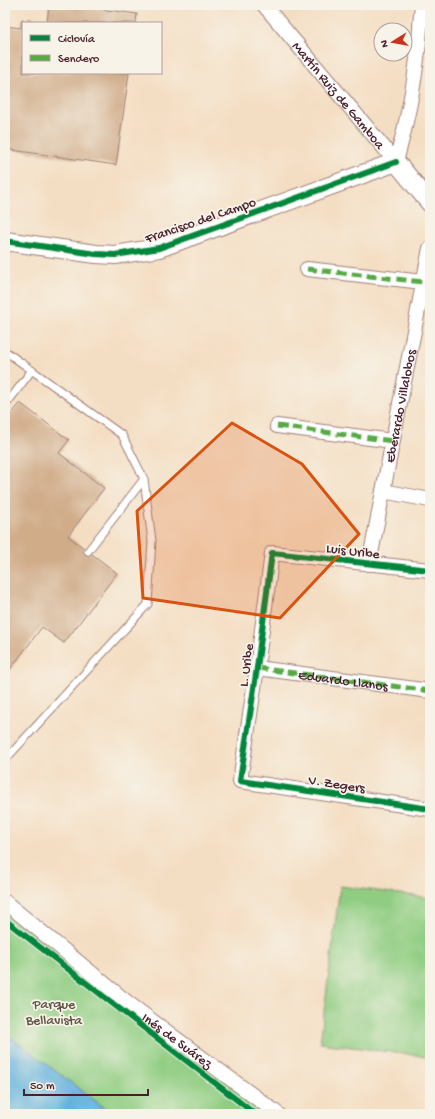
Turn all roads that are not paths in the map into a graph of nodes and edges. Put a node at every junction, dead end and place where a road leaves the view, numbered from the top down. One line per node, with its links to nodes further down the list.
1 (264, 5): 3 (street, Martín Ruiz de Gamboa)
2 (422, 5): 3 (street)
3 (396, 162): 4 (street, Martín Ruiz de Gamboa); 5 (street, Francisco del Campo)
4 (430, 203)
5 (5, 241)
6 (430, 248): 8 (street, Eberardo Villalobos)
7 (307, 269): 8 (street)
8 (423, 282): 13 (street, Eberardo Villalobos)
9 (5, 351): 10 (lane)
10 (32, 370): 11 (lane); 14 (lane)
11 (5, 406)
12 (277, 426): 13 (street)
13 (392, 441): 15 (street, Eberardo Villalobos)
14 (144, 479): 17 (lane); 23 (lane)
15 (383, 491): 16 (street); 19 (street, Eberardo Villalobos)
16 (430, 500)
17 (88, 551)
18 (272, 553): 19 (street, Luis Uribe); 21 (street, L. Uribe)
19 (369, 564): 20 (street, Luis Uribe)
20 (430, 570)
21 (257, 668): 22 (street, Eduardo Llanos); 24 (street, L. Uribe)
22 (430, 691)
23 (5, 760)
24 (240, 781): 25 (street, V. Zegers)
25 (430, 809)
26 (5, 902): 27 (street, Inés de Suárez)
27 (278, 1114)

